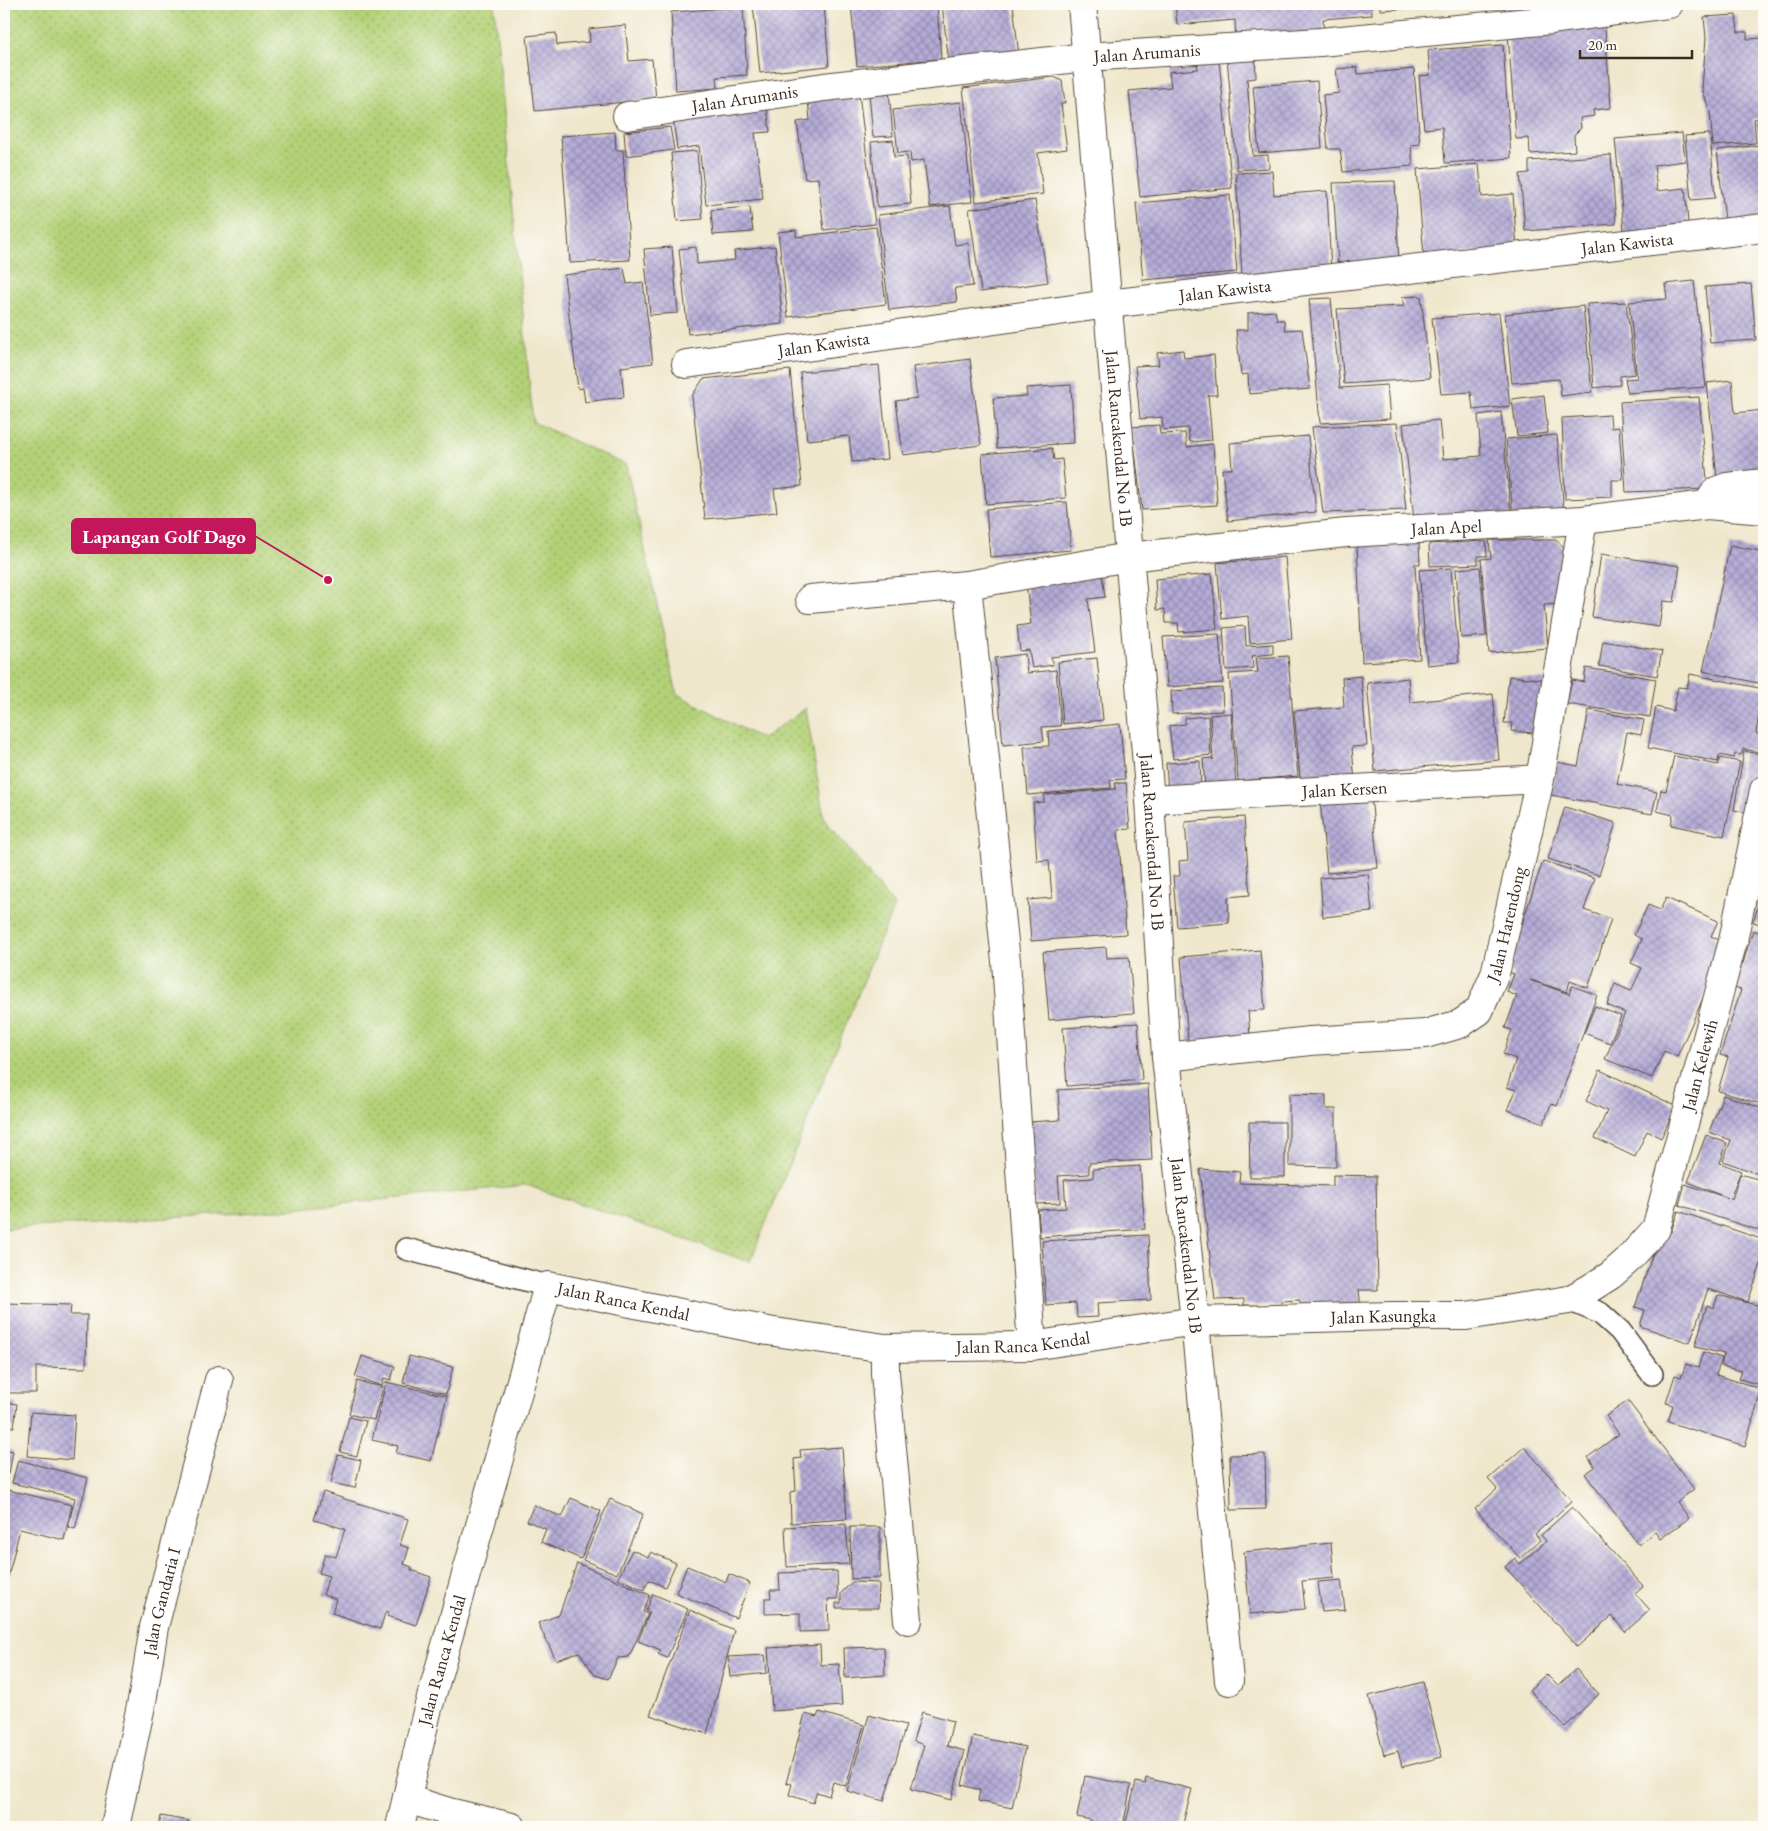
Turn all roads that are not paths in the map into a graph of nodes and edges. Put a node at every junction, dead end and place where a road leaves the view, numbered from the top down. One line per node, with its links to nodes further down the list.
1 (1082, 4): 3 (street, Jalan Rancakendal No 1B)
2 (1669, 4): 3 (street, Jalan Arumanis)
3 (1086, 57): 4 (street, Jalan Arumanis); 6 (street, Jalan Rancakendal No 1B)
4 (627, 116)
5 (1764, 228): 6 (street, Jalan Kawista)
6 (1108, 304): 7 (street, Jalan Kawista); 12 (street, Jalan Rancakendal No 1B)
7 (686, 364)
8 (1764, 483): 9 (street)
9 (1706, 505): 10 (street, Jalan Apel); 11 (street, Jalan Apel)
10 (1764, 510)
11 (1583, 520): 12 (street, Jalan Apel); 15 (street, Jalan Harendong)
12 (1129, 557): 13 (street, Jalan Apel); 17 (street, Jalan Rancakendal No 1B)
13 (967, 585): 14 (street, Jalan Apel); 23 (street)
14 (810, 599)
15 (1540, 779): 17 (street, Jalan Kersen); 18 (street, Jalan Harendong)
16 (1764, 790): 21 (street, Jalan Kelewih)
17 (1150, 800): 18 (street, Jalan Rancakendal No 1B)
18 (1166, 1057): 22 (street, Jalan Rancakendal No 1B)
19 (406, 1249): 20 (lane)
20 (548, 1286): 24 (street, Jalan Ranca Kendal); 29 (street, Jalan Ranca Kendal)
21 (1569, 1300): 22 (street, Jalan Kasungka); 25 (lane)
22 (1195, 1322): 23 (street, Jalan Ranca Kendal); 28 (street, Jalan Rancakendal No 1B)
23 (1032, 1346): 24 (street, Jalan Ranca Kendal)
24 (885, 1348): 27 (street)
25 (1652, 1374)
26 (219, 1380): 30 (street, Jalan Gandaria I)
27 (908, 1620)
28 (1228, 1682)
29 (407, 1798): 31 (street, Jalan Ranca Kendal); 32 (street)
30 (115, 1827)
31 (400, 1827)
32 (512, 1827)

